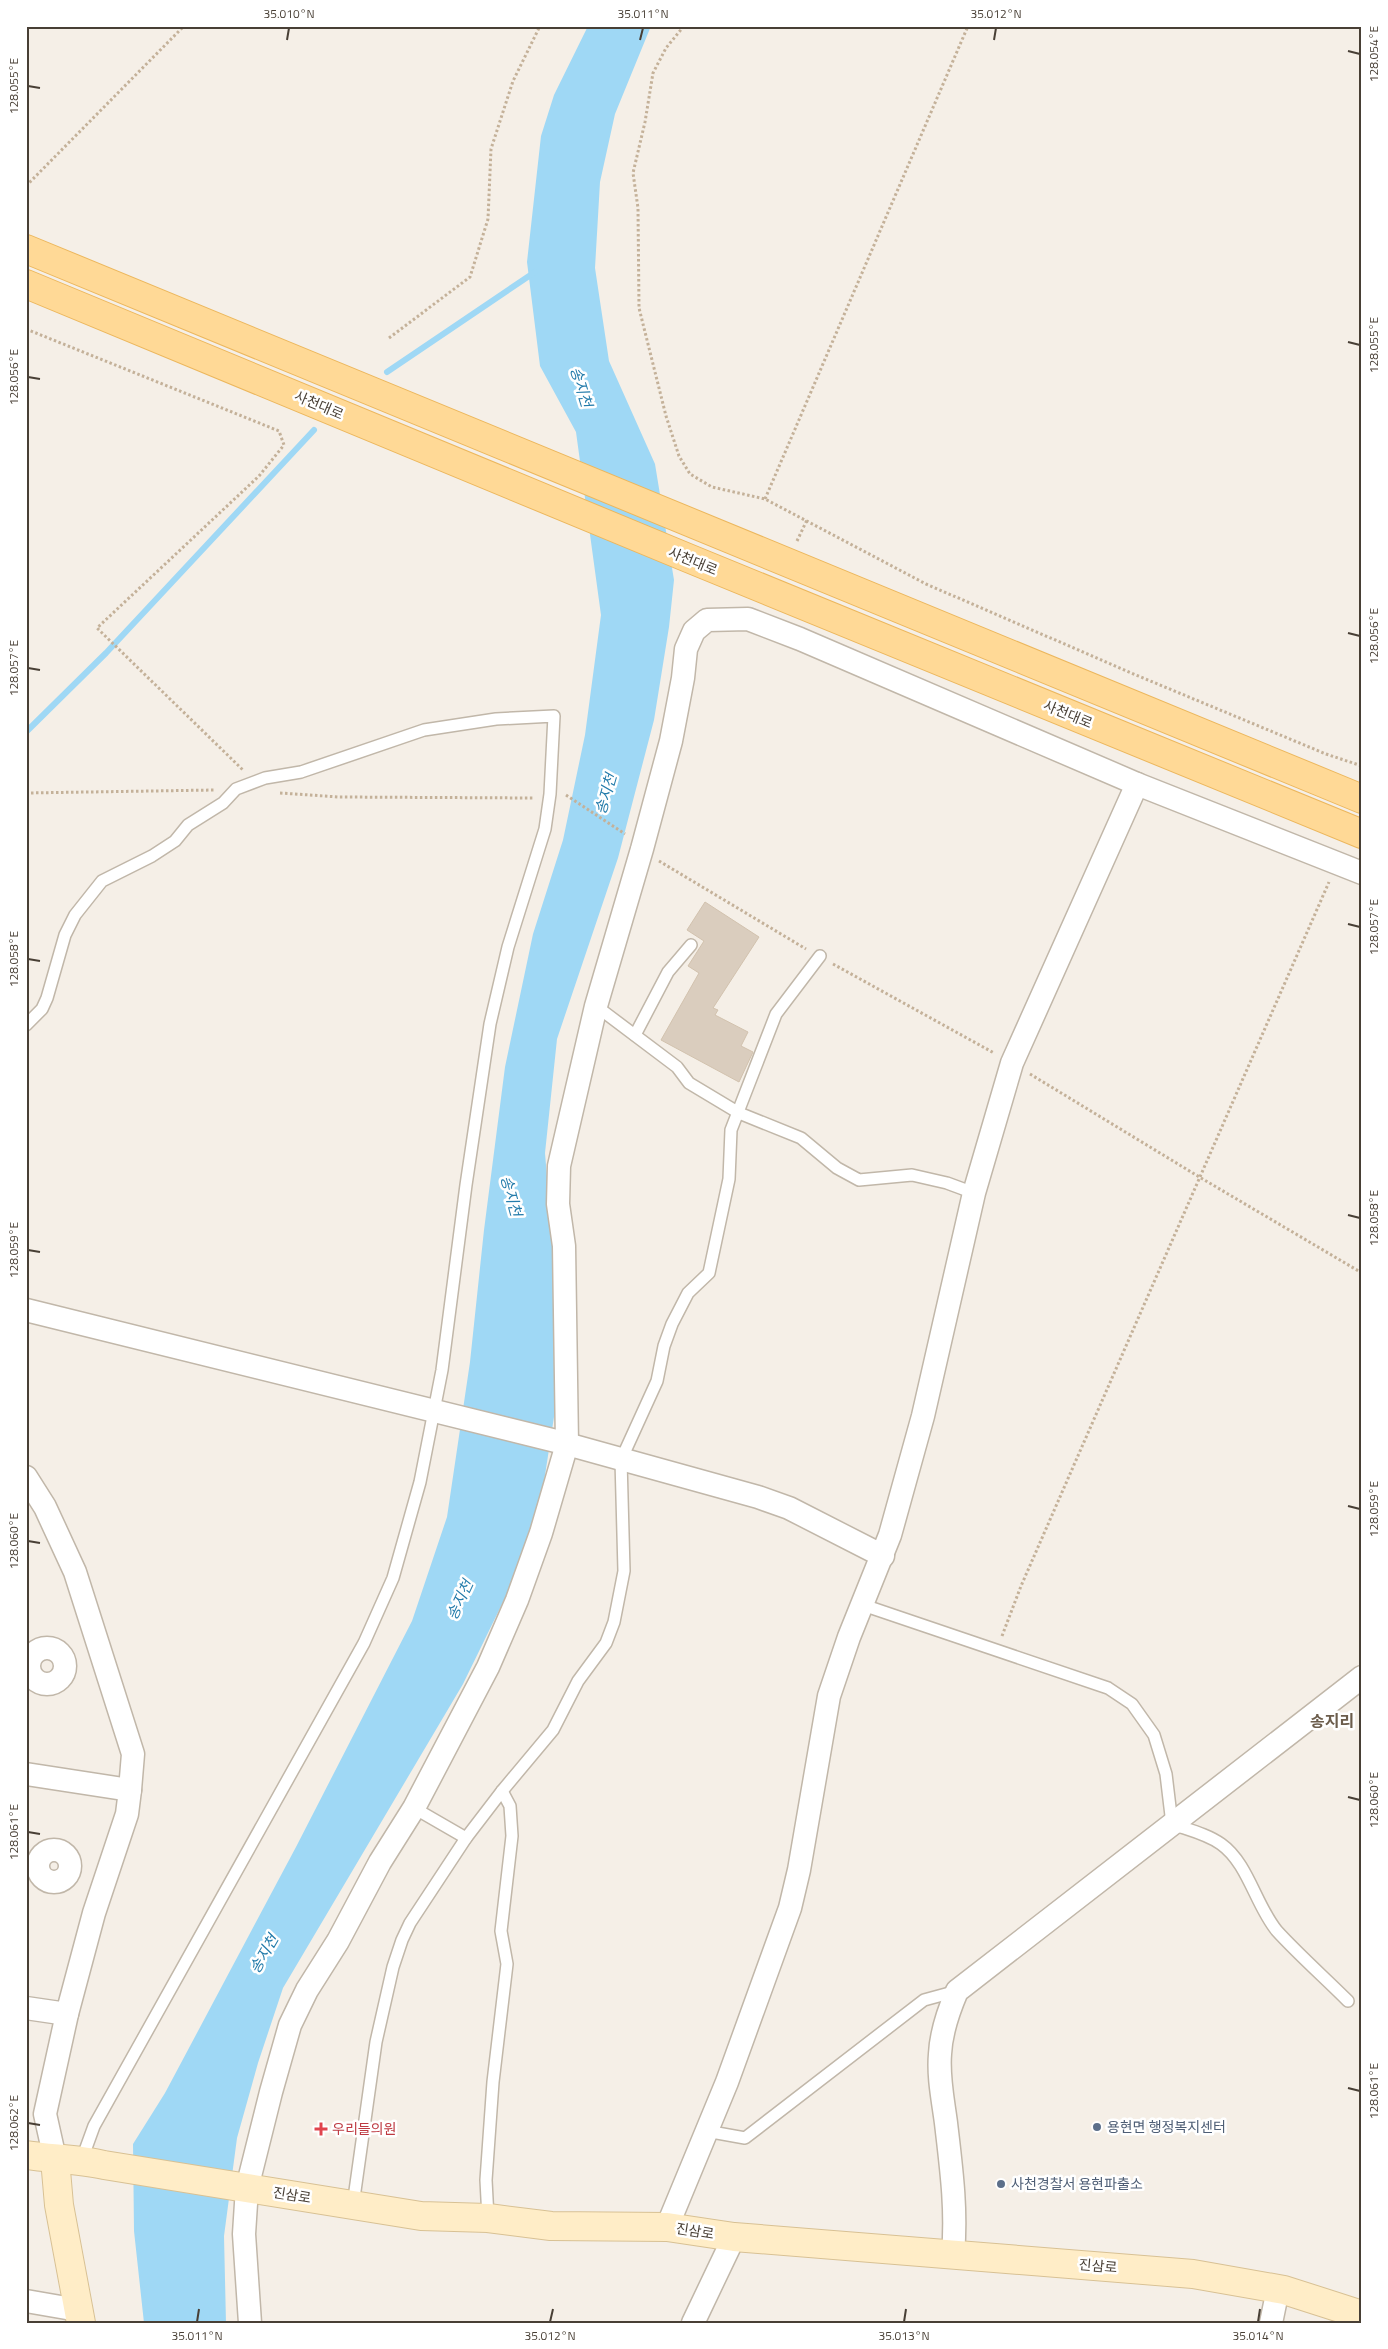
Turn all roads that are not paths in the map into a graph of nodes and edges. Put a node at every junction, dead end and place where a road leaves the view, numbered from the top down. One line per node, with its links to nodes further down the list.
1 (26, 249): 4 (main road)
2 (26, 284): 5 (main road, 사천대로)
3 (1137, 784): 6 (street); 9 (street); 13 (street)
4 (1362, 799)
5 (1362, 834)
6 (1362, 873)
7 (691, 945): 11 (lane)
8 (820, 956): 12 (lane)
9 (596, 1006): 11 (lane); 16 (street)
10 (26, 1025): 15 (lane)
11 (635, 1035): 12 (lane)
12 (739, 1113): 13 (lane); 17 (lane)
13 (974, 1193): 19 (street)
14 (26, 1310): 15 (street)
15 (443, 1413): 16 (street); 34 (lane)
16 (561, 1443): 17 (street); 25 (street)
17 (621, 1460): 19 (street); 24 (lane)
18 (26, 1478): 23 (street)
19 (883, 1556): 20 (street)
20 (862, 1605): 26 (lane); 32 (street)
21 (1362, 1677): 26 (street)
22 (26, 1774): 23 (street)
23 (130, 1790): 31 (street)
24 (502, 1791): 27 (lane); 37 (lane)
25 (414, 1808): 27 (lane); 35 (street)
26 (1172, 1824): 28 (street); 29 (lane)
27 (466, 1838): 36 (lane)
28 (957, 1991): 32 (lane); 40 (street)
29 (1348, 2001)
30 (26, 2008): 31 (street)
31 (67, 2014): 34 (street)
32 (706, 2132): 38 (street)
33 (26, 2155): 34 (street, 진삼로)
34 (80, 2161): 35 (street, 진삼로); 44 (street)
35 (245, 2188): 36 (street, 진삼로); 45 (street)
36 (353, 2205): 37 (street, 진삼로)
37 (488, 2218): 38 (street, 진삼로)
38 (667, 2227): 39 (street, 진삼로)
39 (734, 2237): 40 (street, 진삼로); 46 (street)
40 (953, 2253): 41 (street, 진삼로)
41 (1278, 2289): 43 (street, 진삼로); 47 (street)
42 (26, 2301): 44 (street)
43 (1362, 2315)
44 (79, 2316)
45 (250, 2323)
46 (694, 2323)
47 (1271, 2323)

